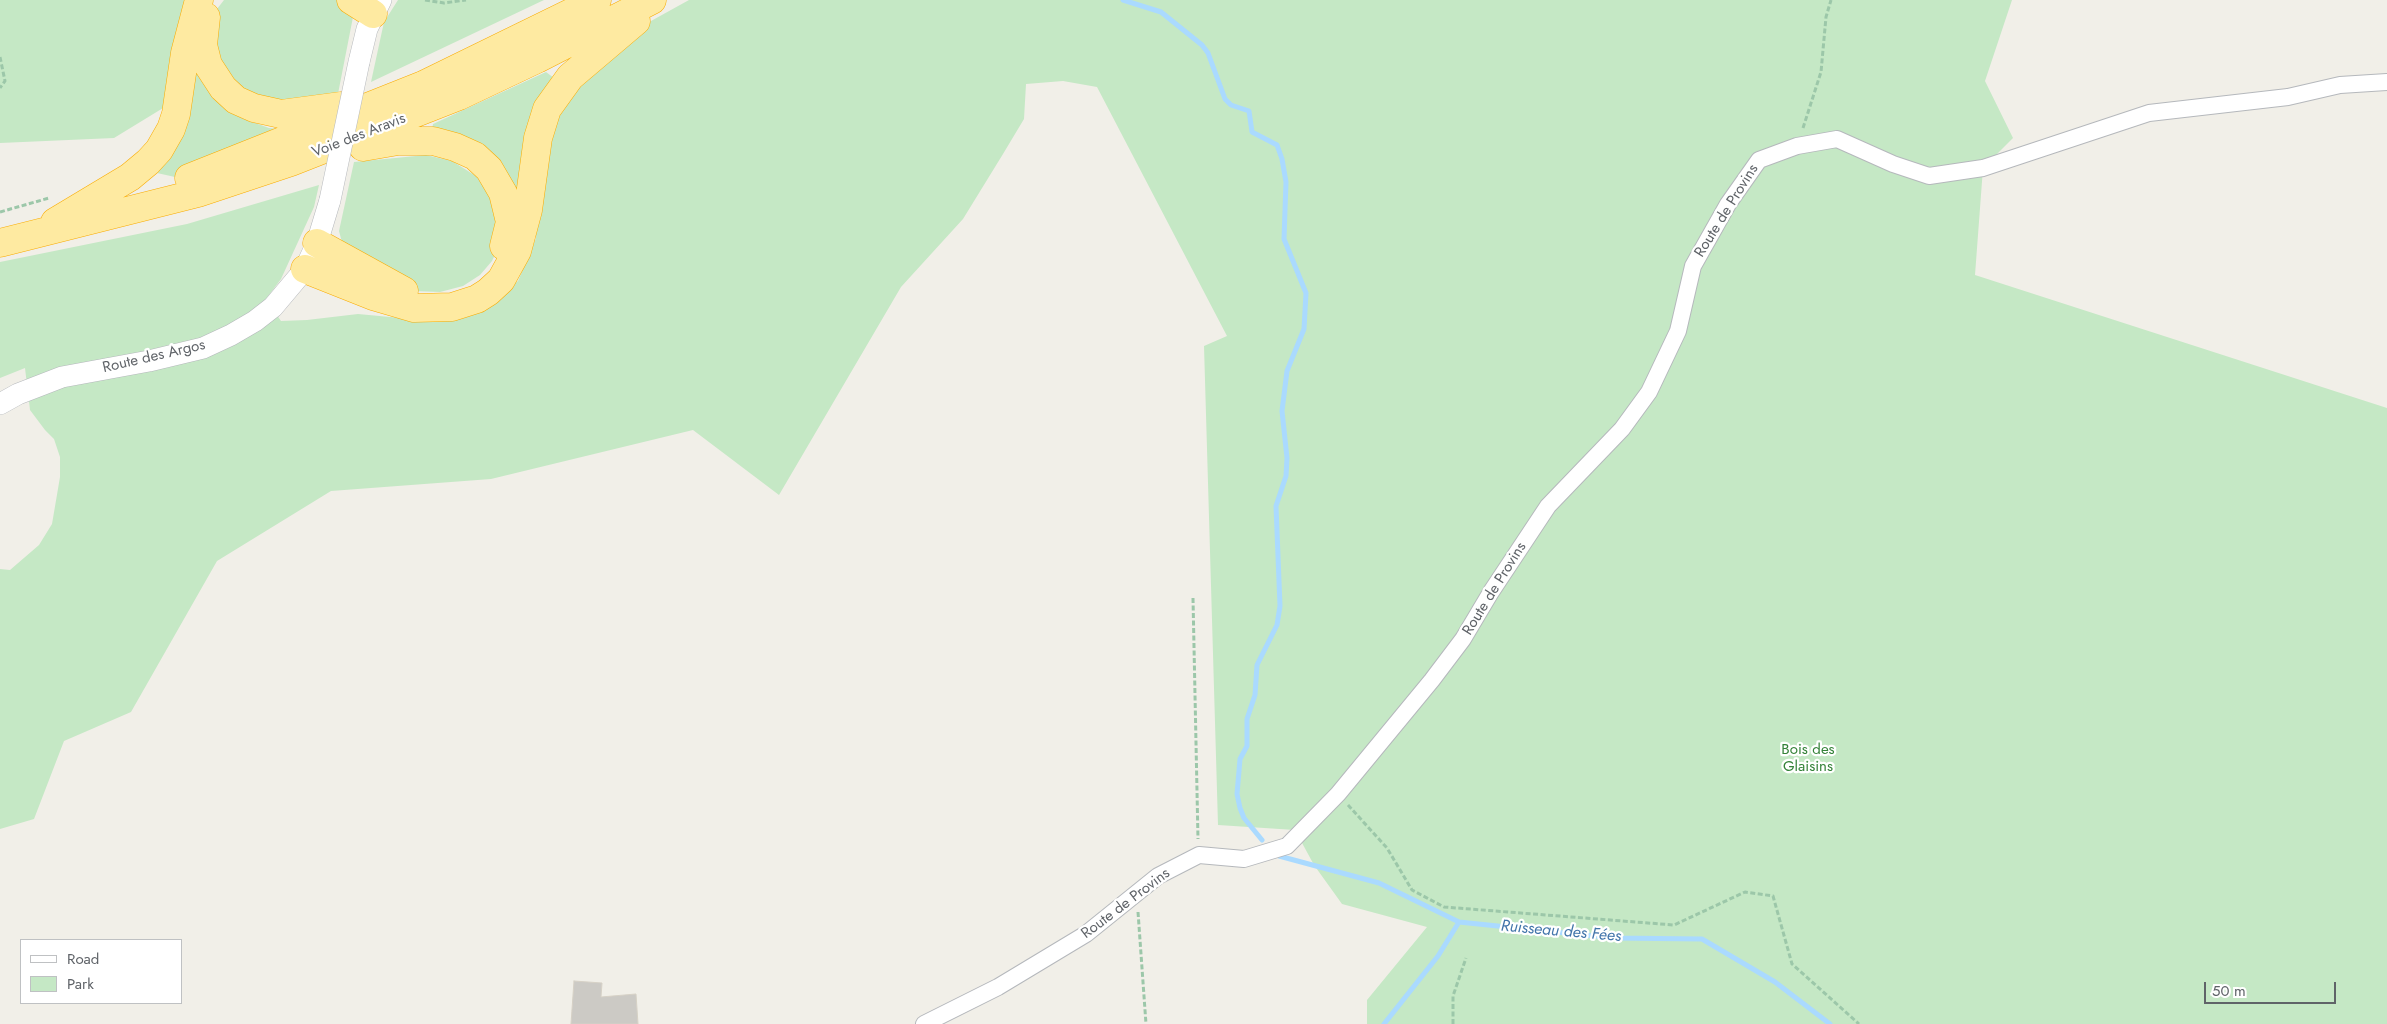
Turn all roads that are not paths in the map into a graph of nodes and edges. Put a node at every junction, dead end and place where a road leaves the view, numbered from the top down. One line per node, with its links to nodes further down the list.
1 (199, 0): 11 (highway)
2 (214, 0): 9 (highway)
3 (351, 0): 7 (highway)
4 (597, 0): 9 (highway, Voie des Aravis)
5 (652, 0): 10 (highway, Voie des Aravis)
6 (662, 0): 14 (highway)
7 (377, 7): 12 (street, Route des Argos, bridge)
8 (2387, 82): 16 (street, Route de Provins)
9 (423, 85): 11 (highway, Voie des Aravis)
10 (291, 162): 11 (highway, Voie des Aravis); 12 (highway)
11 (41, 234): 13 (highway, Voie des Aravis)
12 (317, 243): 14 (street, Route des Argos)
13 (0, 244)
14 (305, 269): 15 (street, Route des Argos)
15 (0, 404)
16 (924, 1024)

